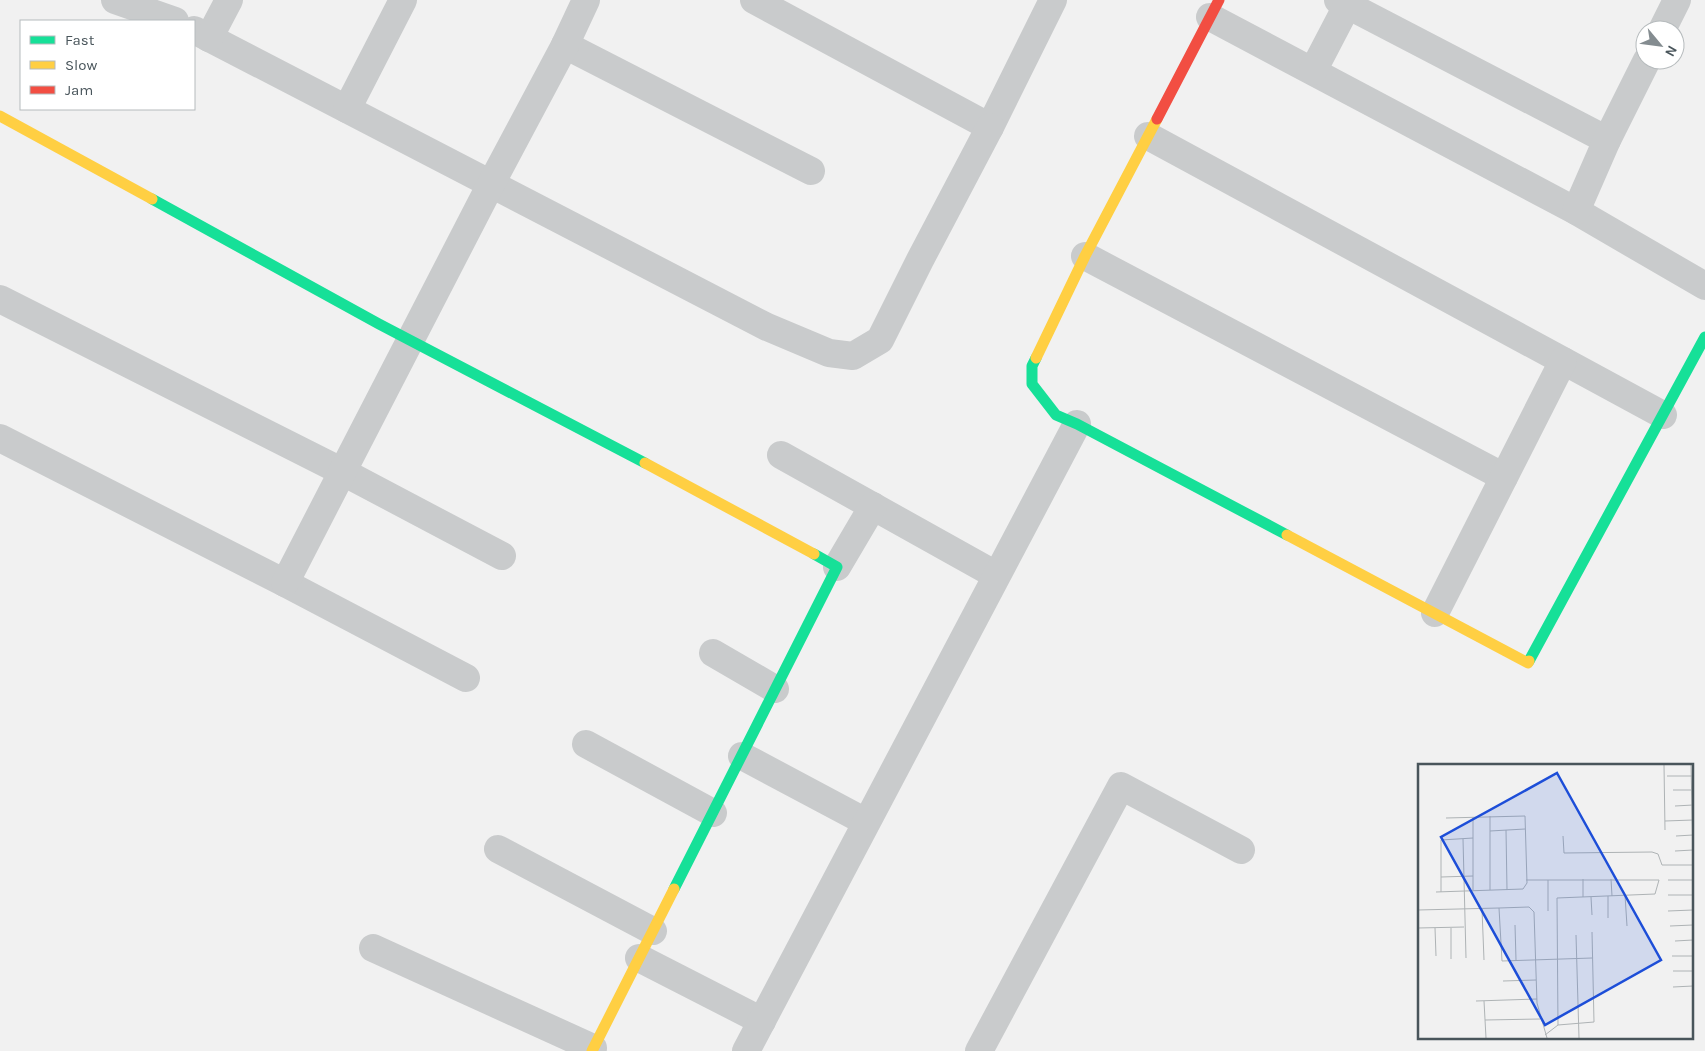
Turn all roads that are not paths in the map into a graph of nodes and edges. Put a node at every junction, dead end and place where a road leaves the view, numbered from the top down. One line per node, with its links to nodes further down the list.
1 (115, 0): 10 (street)
2 (229, 0): 12 (street)
3 (403, 0): 16 (street)
4 (586, 0): 13 (street)
5 (754, 0): 18 (street)
6 (1677, 0): 11 (street)
7 (1046, 2): 18 (street)
8 (1345, 2): 15 (street); 20 (street)
9 (1215, 8): 15 (street); 19 (street)
10 (173, 20)
11 (1667, 20)
12 (202, 34): 16 (street)
13 (565, 44): 21 (street); 22 (street)
14 (1642, 70): 20 (street)
15 (1313, 71): 23 (street)
16 (347, 109): 22 (street)
17 (0, 116): 28 (street)
18 (990, 126): 22 (street)
19 (1148, 136): 24 (street); 29 (street)
20 (1607, 140): 23 (street)
21 (811, 170)
22 (491, 184): 28 (street)
23 (1576, 211): 25 (street)
24 (1085, 256): 31 (street); 35 (street)
25 (1705, 286)
26 (0, 299): 34 (street)
27 (1705, 337): 30 (street)
28 (410, 340): 34 (street); 38 (street)
29 (1564, 361): 30 (street); 35 (street)
30 (1663, 415): 41 (street)
31 (1076, 424): 39 (street); 41 (street)
32 (0, 438): 40 (street)
33 (781, 455): 36 (street)
34 (342, 472): 37 (street); 40 (street)
35 (1504, 478): 41 (street)
36 (873, 506): 38 (street); 39 (street)
37 (502, 556)
38 (838, 567): 44 (street)
39 (996, 575): 48 (street)
40 (285, 583): 43 (street)
41 (1435, 613)
42 (713, 653): 44 (street)
43 (466, 678)
44 (775, 689): 46 (street)
45 (586, 744): 47 (street)
46 (742, 756): 47 (street); 48 (street)
47 (712, 812): 51 (street)
48 (866, 822): 54 (street)
49 (498, 849): 51 (street)
50 (1241, 850): 57 (street)
51 (653, 931): 53 (street)
52 (373, 948): 55 (street)
53 (639, 958): 54 (street); 55 (street)
54 (762, 1021): 56 (street)
55 (592, 1049)
56 (746, 1051)
57 (979, 1051)

